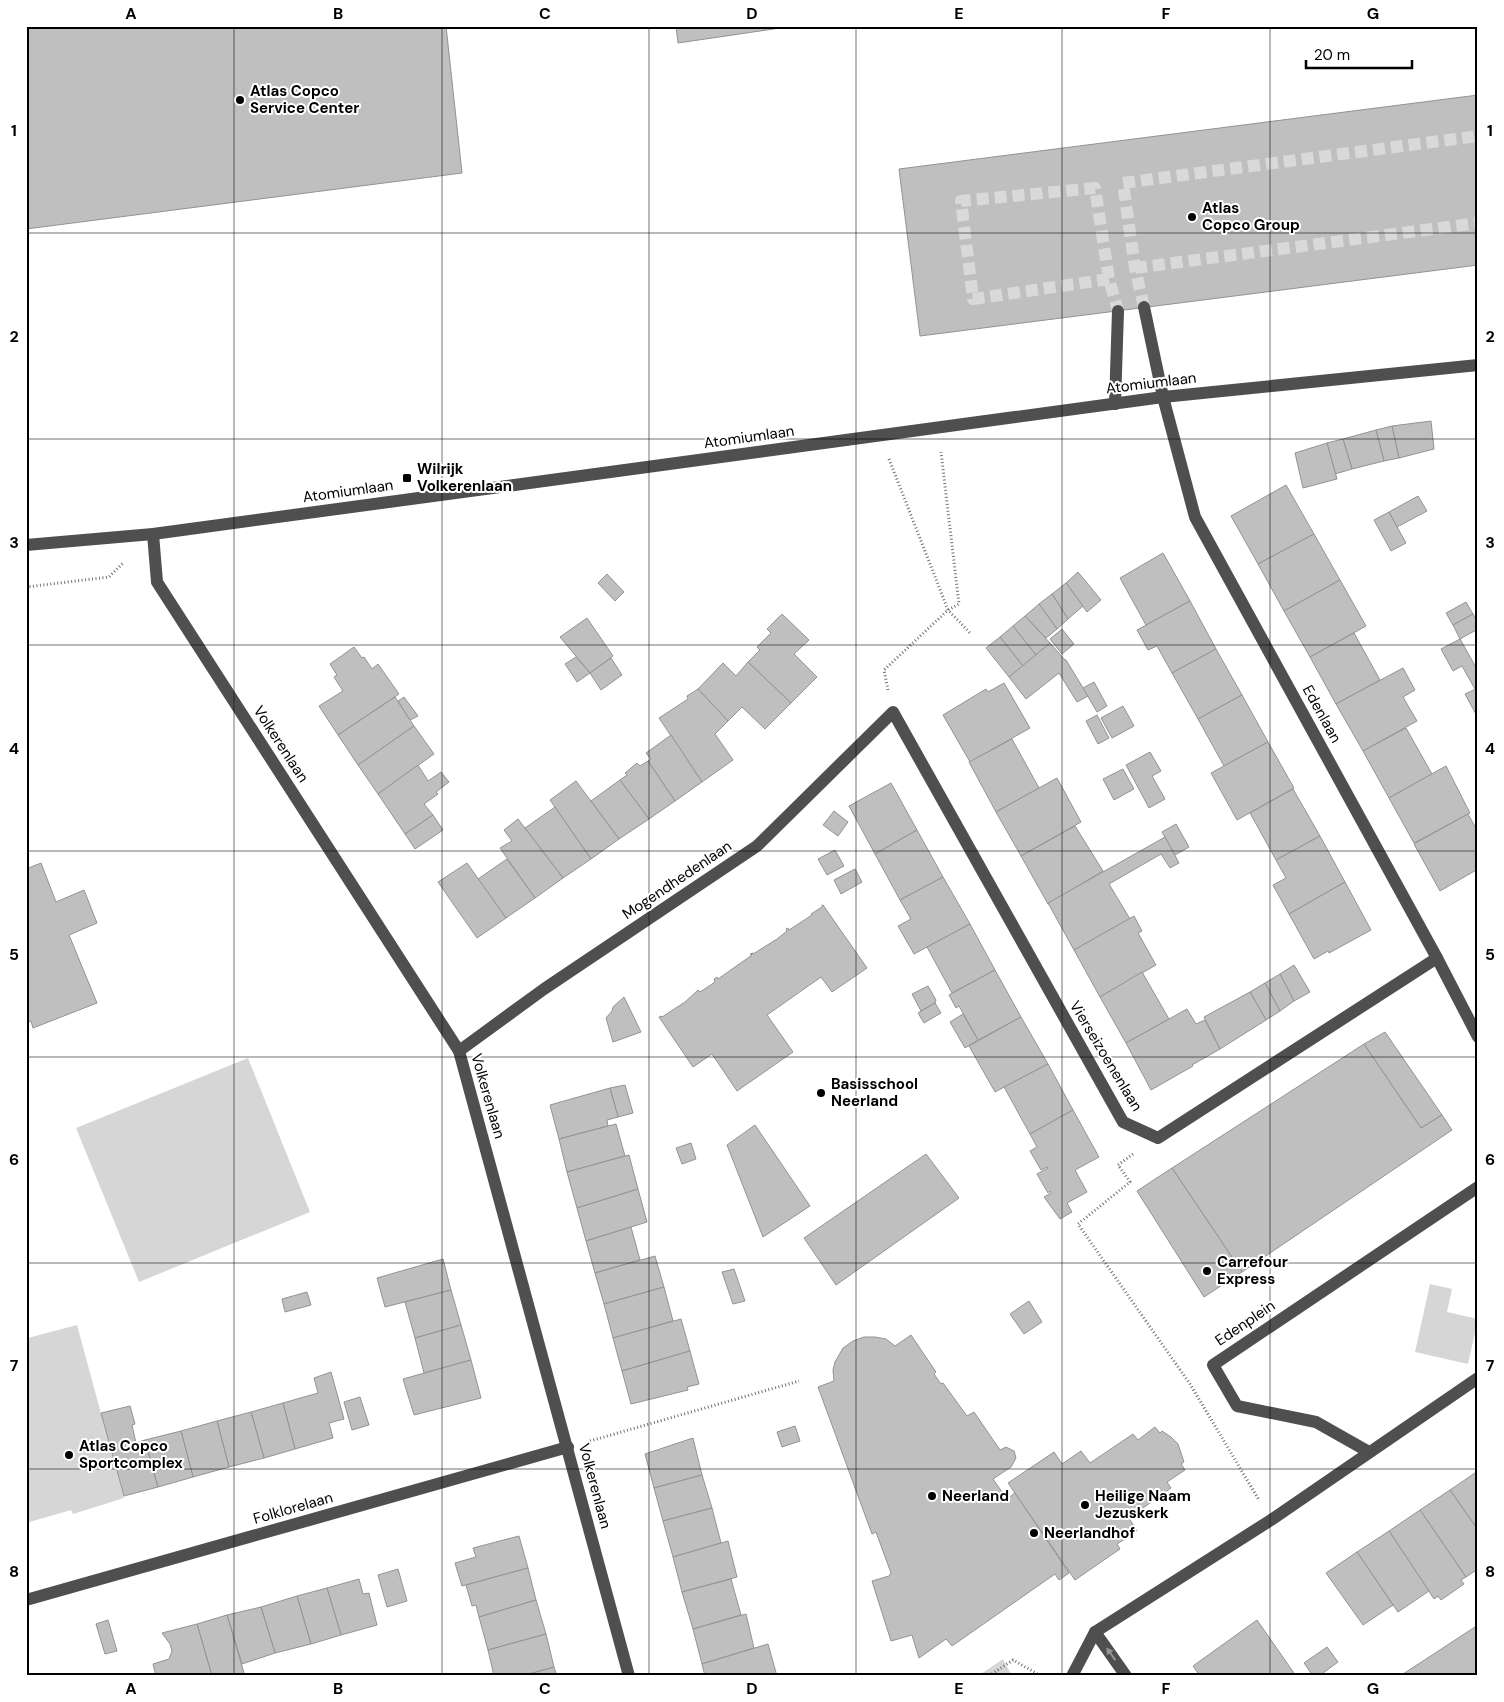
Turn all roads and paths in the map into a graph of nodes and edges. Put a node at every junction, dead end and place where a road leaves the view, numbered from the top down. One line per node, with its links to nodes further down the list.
1 (1144, 307): 4 (street, Edenlaan)
2 (1118, 311): 5 (street)
3 (1478, 365): 4 (street, Atomiumlaan)
4 (1163, 397): 5 (street, Atomiumlaan); 14 (street, Edenlaan)
5 (1115, 404): 6 (street, Atomiumlaan)
6 (938, 428): 7 (street, Atomiumlaan); 11 (path)
7 (880, 435): 8 (street, Atomiumlaan); 11 (path)
8 (153, 534): 9 (street, Atomiumlaan); 10 (path); 16 (street, Volkerenlaan)
9 (26, 545)
10 (26, 587)
11 (948, 610): 12 (path); 13 (path)
12 (970, 633)
13 (893, 712): 16 (street, Mogendhedenlaan); 17 (street, Vierseizoenenlaan)
14 (1437, 958): 15 (street, Edenlaan); 17 (street)
15 (1478, 1037)
16 (460, 1052): 21 (street, Volkerenlaan)
17 (1158, 1138): 23 (path)
18 (1478, 1187): 22 (street, Edenplein)
19 (1478, 1378): 22 (street)
20 (799, 1381): 21 (path)
21 (568, 1448): 24 (street, Folklorelaan); 26 (street, Volkerenlaan)
22 (1369, 1452): 23 (street)
23 (1271, 1520): 25 (street)
24 (26, 1600)
25 (1095, 1632): 29 (street); 30 (street, one-way to 25)
26 (629, 1676)
27 (989, 1676): 28 (path)
28 (1042, 1676)
29 (1072, 1676)
30 (1126, 1676)

